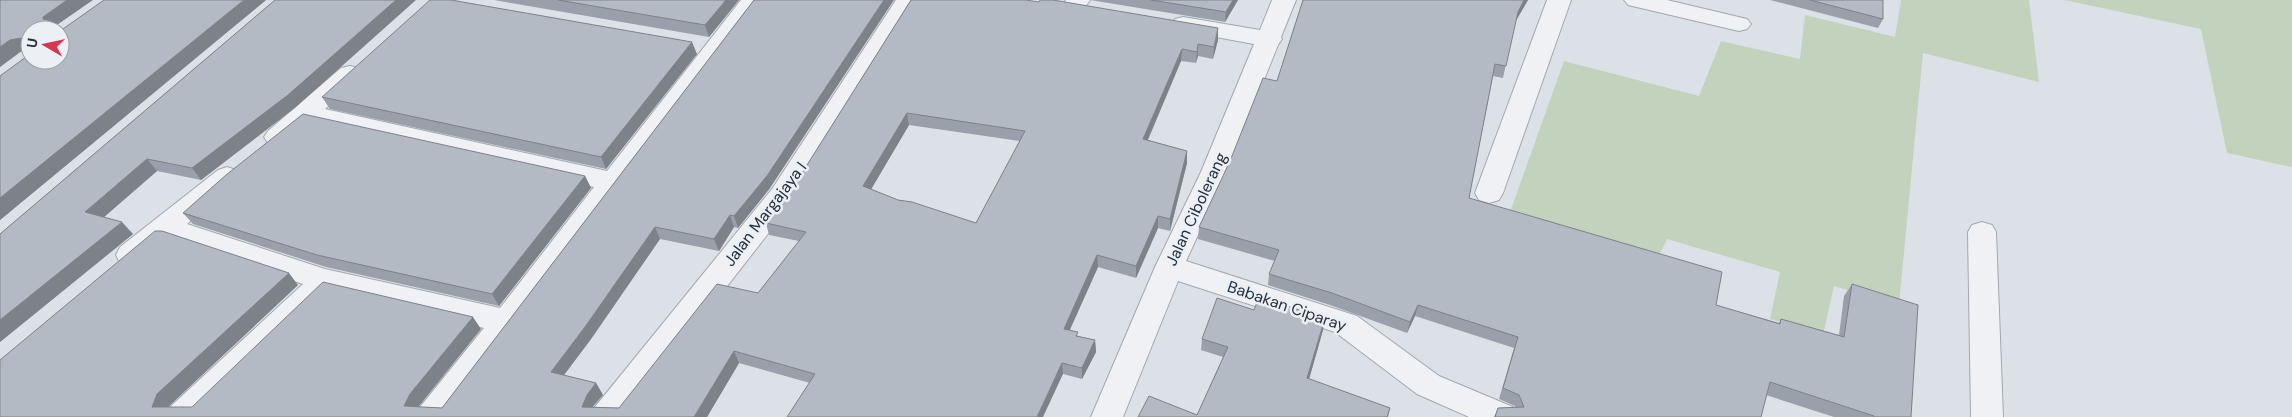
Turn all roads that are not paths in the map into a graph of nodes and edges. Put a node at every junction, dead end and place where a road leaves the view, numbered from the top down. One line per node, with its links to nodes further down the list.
1 (753, 0): 11 (street)
2 (908, 0): 21 (street, Jalan Margajaya I)
3 (1284, 0): 8 (street, Jalan Cibolerang)
4 (1559, 0): 12 (street)
5 (1636, 0): 7 (street)
6 (1163, 20): 8 (street)
7 (1739, 24)
8 (1270, 39): 15 (street, Jalan Cibolerang)
9 (370, 57): 10 (street)
10 (306, 114): 11 (street); 13 (street)
11 (614, 182): 18 (street)
12 (1489, 193)
13 (163, 227): 16 (street); 17 (street)
14 (1982, 232): 24 (street)
15 (1169, 267): 22 (street, Jalan Cibolerang); 23 (street, Babakan Ciparay)
16 (112, 270)
17 (325, 280): 18 (street); 19 (street)
18 (507, 321): 20 (street)
19 (181, 417)
20 (431, 417)
21 (606, 417)
22 (1107, 417)
23 (1502, 417)
24 (1987, 417)

